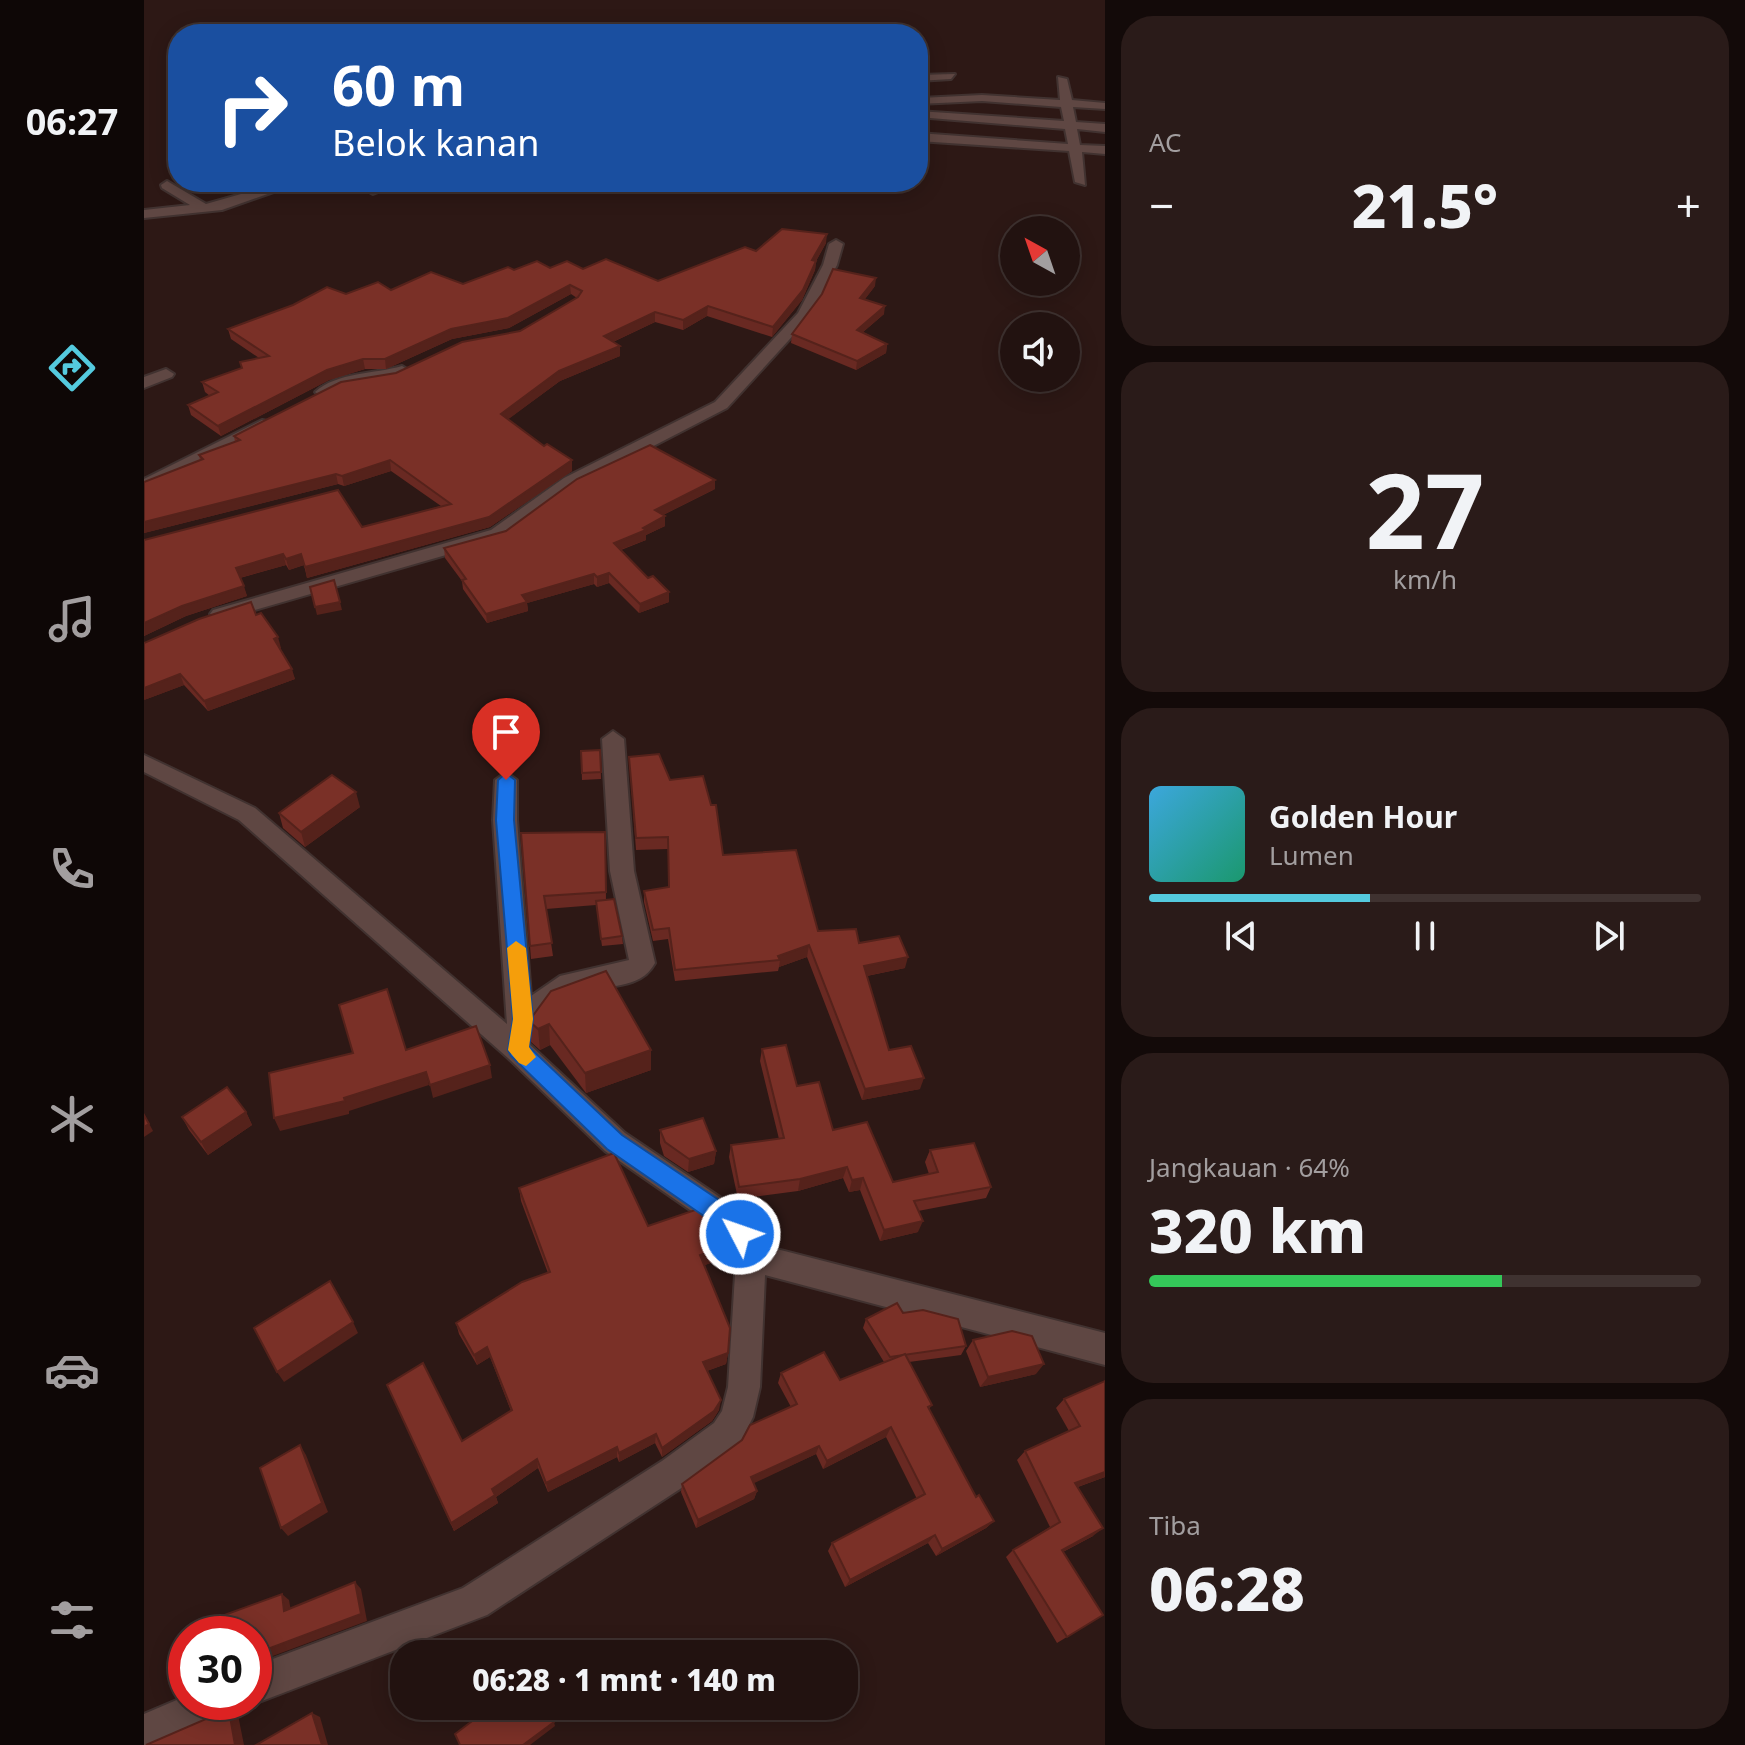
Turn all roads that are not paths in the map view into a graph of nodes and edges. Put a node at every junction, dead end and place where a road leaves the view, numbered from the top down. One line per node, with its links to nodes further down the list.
1 (951, 76): 2 (street)
2 (928, 77)
3 (1062, 79): 5 (street)
4 (928, 101): 5 (street)
5 (1065, 104): 6 (street); 8 (street)
6 (1105, 106)
7 (928, 115): 8 (street)
8 (1070, 125): 9 (street); 12 (street)
9 (1105, 128)
10 (928, 138): 11 (street)
11 (1020, 144): 12 (street); 14 (street)
12 (1075, 148): 13 (street); 15 (street)
13 (1105, 150)
14 (1021, 163)
15 (1081, 182)
16 (178, 192): 18 (street)
17 (262, 192): 18 (street)
18 (205, 209): 19 (street)
19 (144, 214)
20 (836, 244): 27 (street)
21 (421, 362): 24 (street)
22 (166, 374): 23 (street)
23 (144, 383)
24 (301, 403)
25 (275, 417): 26 (street)
26 (144, 486)
27 (194, 623)
28 (613, 739): 31 (street)
29 (144, 763): 31 (street)
30 (506, 780): 31 (street)
31 (521, 1034): 32 (street)
32 (751, 1257): 33 (street); 34 (street)
33 (1105, 1349)
34 (272, 1678)
35 (174, 1720): 36 (street)
36 (144, 1733)

